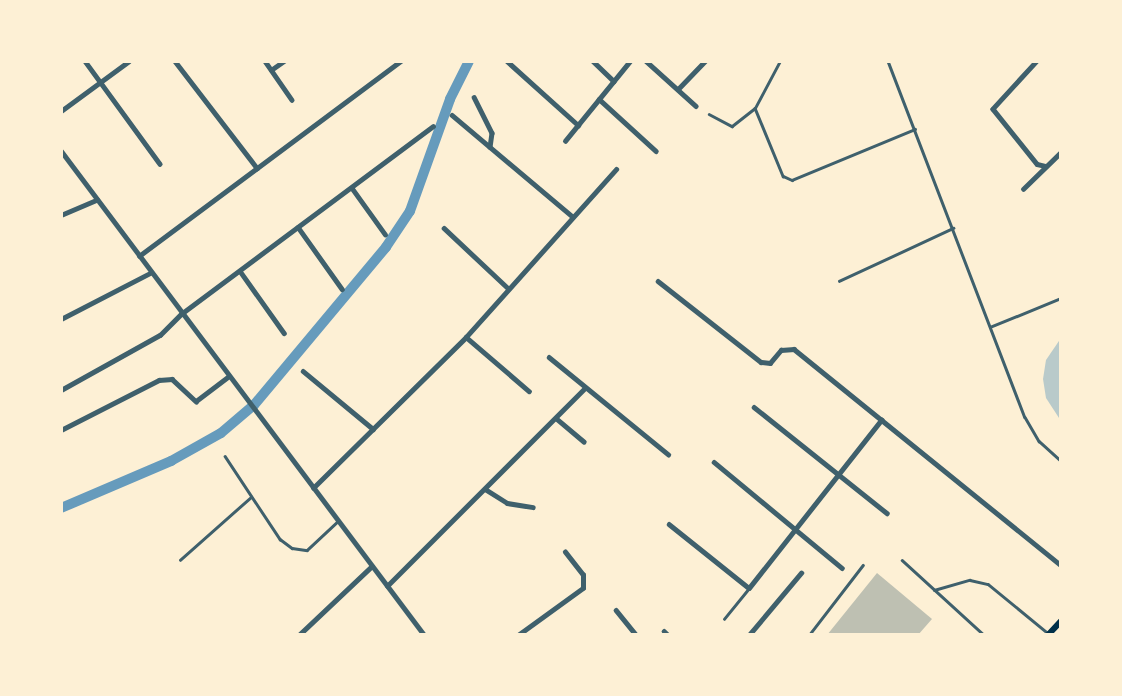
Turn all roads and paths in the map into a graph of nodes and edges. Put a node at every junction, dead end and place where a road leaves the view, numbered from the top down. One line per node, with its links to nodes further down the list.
1 (85, 61): 17 (street)
2 (129, 61): 17 (street)
3 (175, 61): 37 (street)
4 (265, 61): 15 (street)
5 (284, 61): 15 (street)
6 (401, 61): 37 (street)
7 (507, 61): 27 (street)
8 (593, 61): 16 (street)
9 (630, 61): 16 (street)
10 (646, 61): 18 (street)
11 (705, 61): 18 (street)
12 (780, 61): 23 (lane)
13 (888, 61): 29 (lane)
14 (1037, 61): 36 (street)
15 (271, 71): 21 (street)
16 (614, 81): 20 (street)
17 (100, 82): 24 (street); 35 (street)
18 (678, 89): 22 (street)
19 (474, 97): 31 (street)
20 (599, 99): 27 (street); 33 (street)
21 (292, 100)
22 (696, 106)
23 (755, 108): 25 (lane); 29 (lane)
24 (61, 111)
25 (709, 114)
26 (452, 115): 31 (street)
27 (578, 125): 30 (street)
28 (433, 126): 39 (street)
29 (916, 128): 46 (lane)
30 (565, 141)
31 (490, 147): 43 (street)
32 (61, 151): 41 (street)
33 (656, 151)
34 (1061, 152): 36 (street)
35 (160, 164)
36 (1046, 166): 40 (street)
37 (257, 168): 48 (street)
38 (615, 169): 43 (street)
39 (352, 188): 44 (street); 47 (street)
40 (1023, 189)
41 (97, 200): 42 (street); 48 (street)
42 (61, 215)
43 (572, 216): 53 (street)
44 (298, 227): 49 (street); 54 (street)
45 (444, 228): 53 (street)
46 (953, 228): 52 (lane); 58 (lane)
47 (385, 234)
48 (138, 256): 50 (street)
49 (240, 271): 56 (street); 59 (street)
50 (150, 272): 56 (street); 57 (street)
51 (658, 281): 69 (street)
52 (839, 281)
53 (508, 288): 60 (street)
54 (342, 289)
55 (1061, 298): 58 (lane)
56 (181, 314): 63 (street); 65 (street)
57 (61, 319)
58 (990, 327): 75 (lane)
59 (284, 333)
60 (466, 337): 66 (street); 70 (street)
61 (549, 357): 64 (street)
62 (303, 371): 70 (street)
63 (228, 377): 71 (street); 78 (street)
64 (584, 389): 68 (street); 73 (street)
65 (61, 390)
66 (530, 391)
67 (754, 407): 77 (street)
68 (556, 419): 72 (street); 79 (street)
69 (881, 420): 77 (street); 90 (street)
70 (373, 429): 78 (street)
71 (61, 430)
72 (584, 442)
73 (668, 454)
74 (225, 456): 80 (lane)
75 (1061, 461)
76 (714, 462): 85 (street)
77 (838, 474): 82 (street); 85 (street)
78 (313, 488): 83 (street)
79 (485, 489): 81 (street); 94 (street)
80 (251, 496): 83 (lane); 87 (lane)
81 (533, 507)
82 (887, 513)
83 (338, 522): 91 (street)
84 (669, 524): 95 (street)
85 (795, 529): 92 (street); 95 (street)
86 (565, 552): 103 (street)
87 (180, 560)
88 (902, 560): 96 (lane)
89 (863, 565): 106 (lane)
90 (1061, 565)
91 (372, 566): 94 (street); 101 (street)
92 (842, 568)
93 (801, 573): 105 (street)
94 (387, 586): 102 (street)
95 (749, 587): 98 (lane)
96 (934, 590): 100 (lane); 107 (lane)
97 (616, 610): 104 (street)
98 (724, 619)
99 (1061, 621): 100 (main road)
100 (1049, 634)
101 (299, 635)
102 (424, 635)
103 (517, 635)
104 (636, 635)
105 (749, 635)
106 (809, 635)
107 (984, 635)

